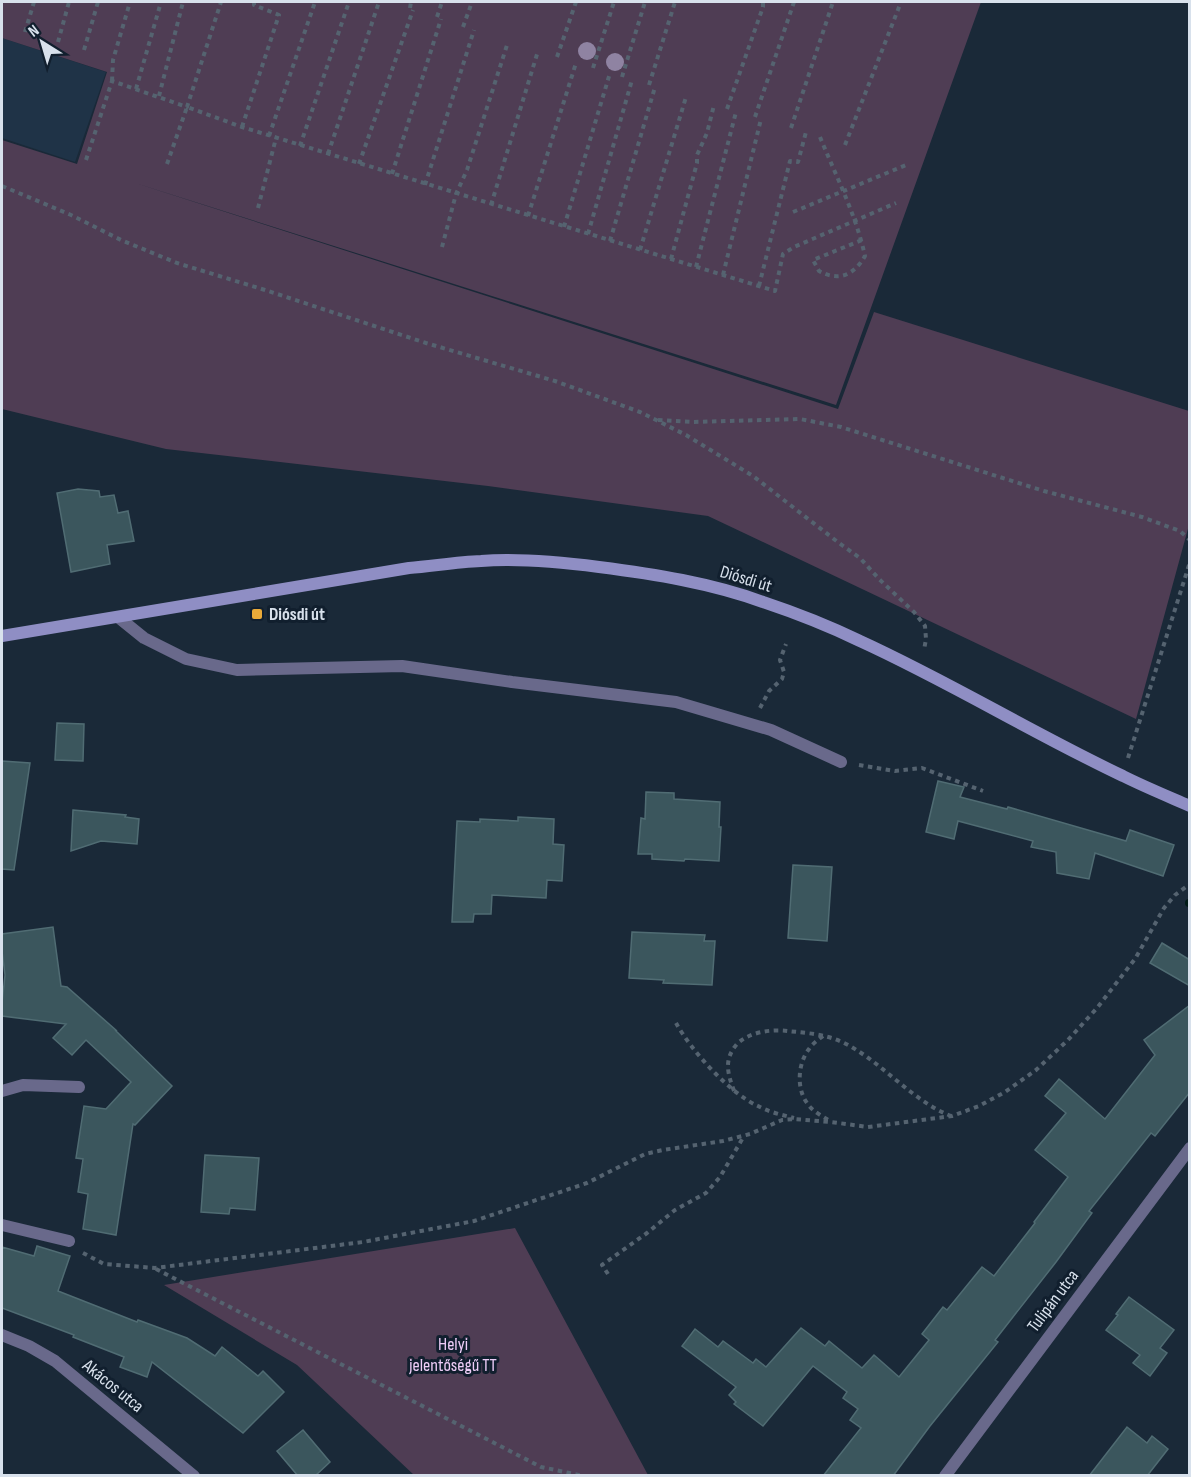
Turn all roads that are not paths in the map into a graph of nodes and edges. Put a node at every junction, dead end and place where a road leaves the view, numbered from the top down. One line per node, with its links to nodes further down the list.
1 (118, 617): 2 (street, Diósdi út); 3 (street); 4 (street, Diósdi út)
2 (2, 636)
3 (841, 762)
4 (1190, 806)
5 (79, 1087): 6 (street)
6 (2, 1091)
7 (1190, 1148): 12 (street, Tulipán utca)
8 (2, 1225): 9 (street)
9 (69, 1241)
10 (2, 1335): 11 (street, Akácos utca)
11 (194, 1476)
12 (945, 1476)

